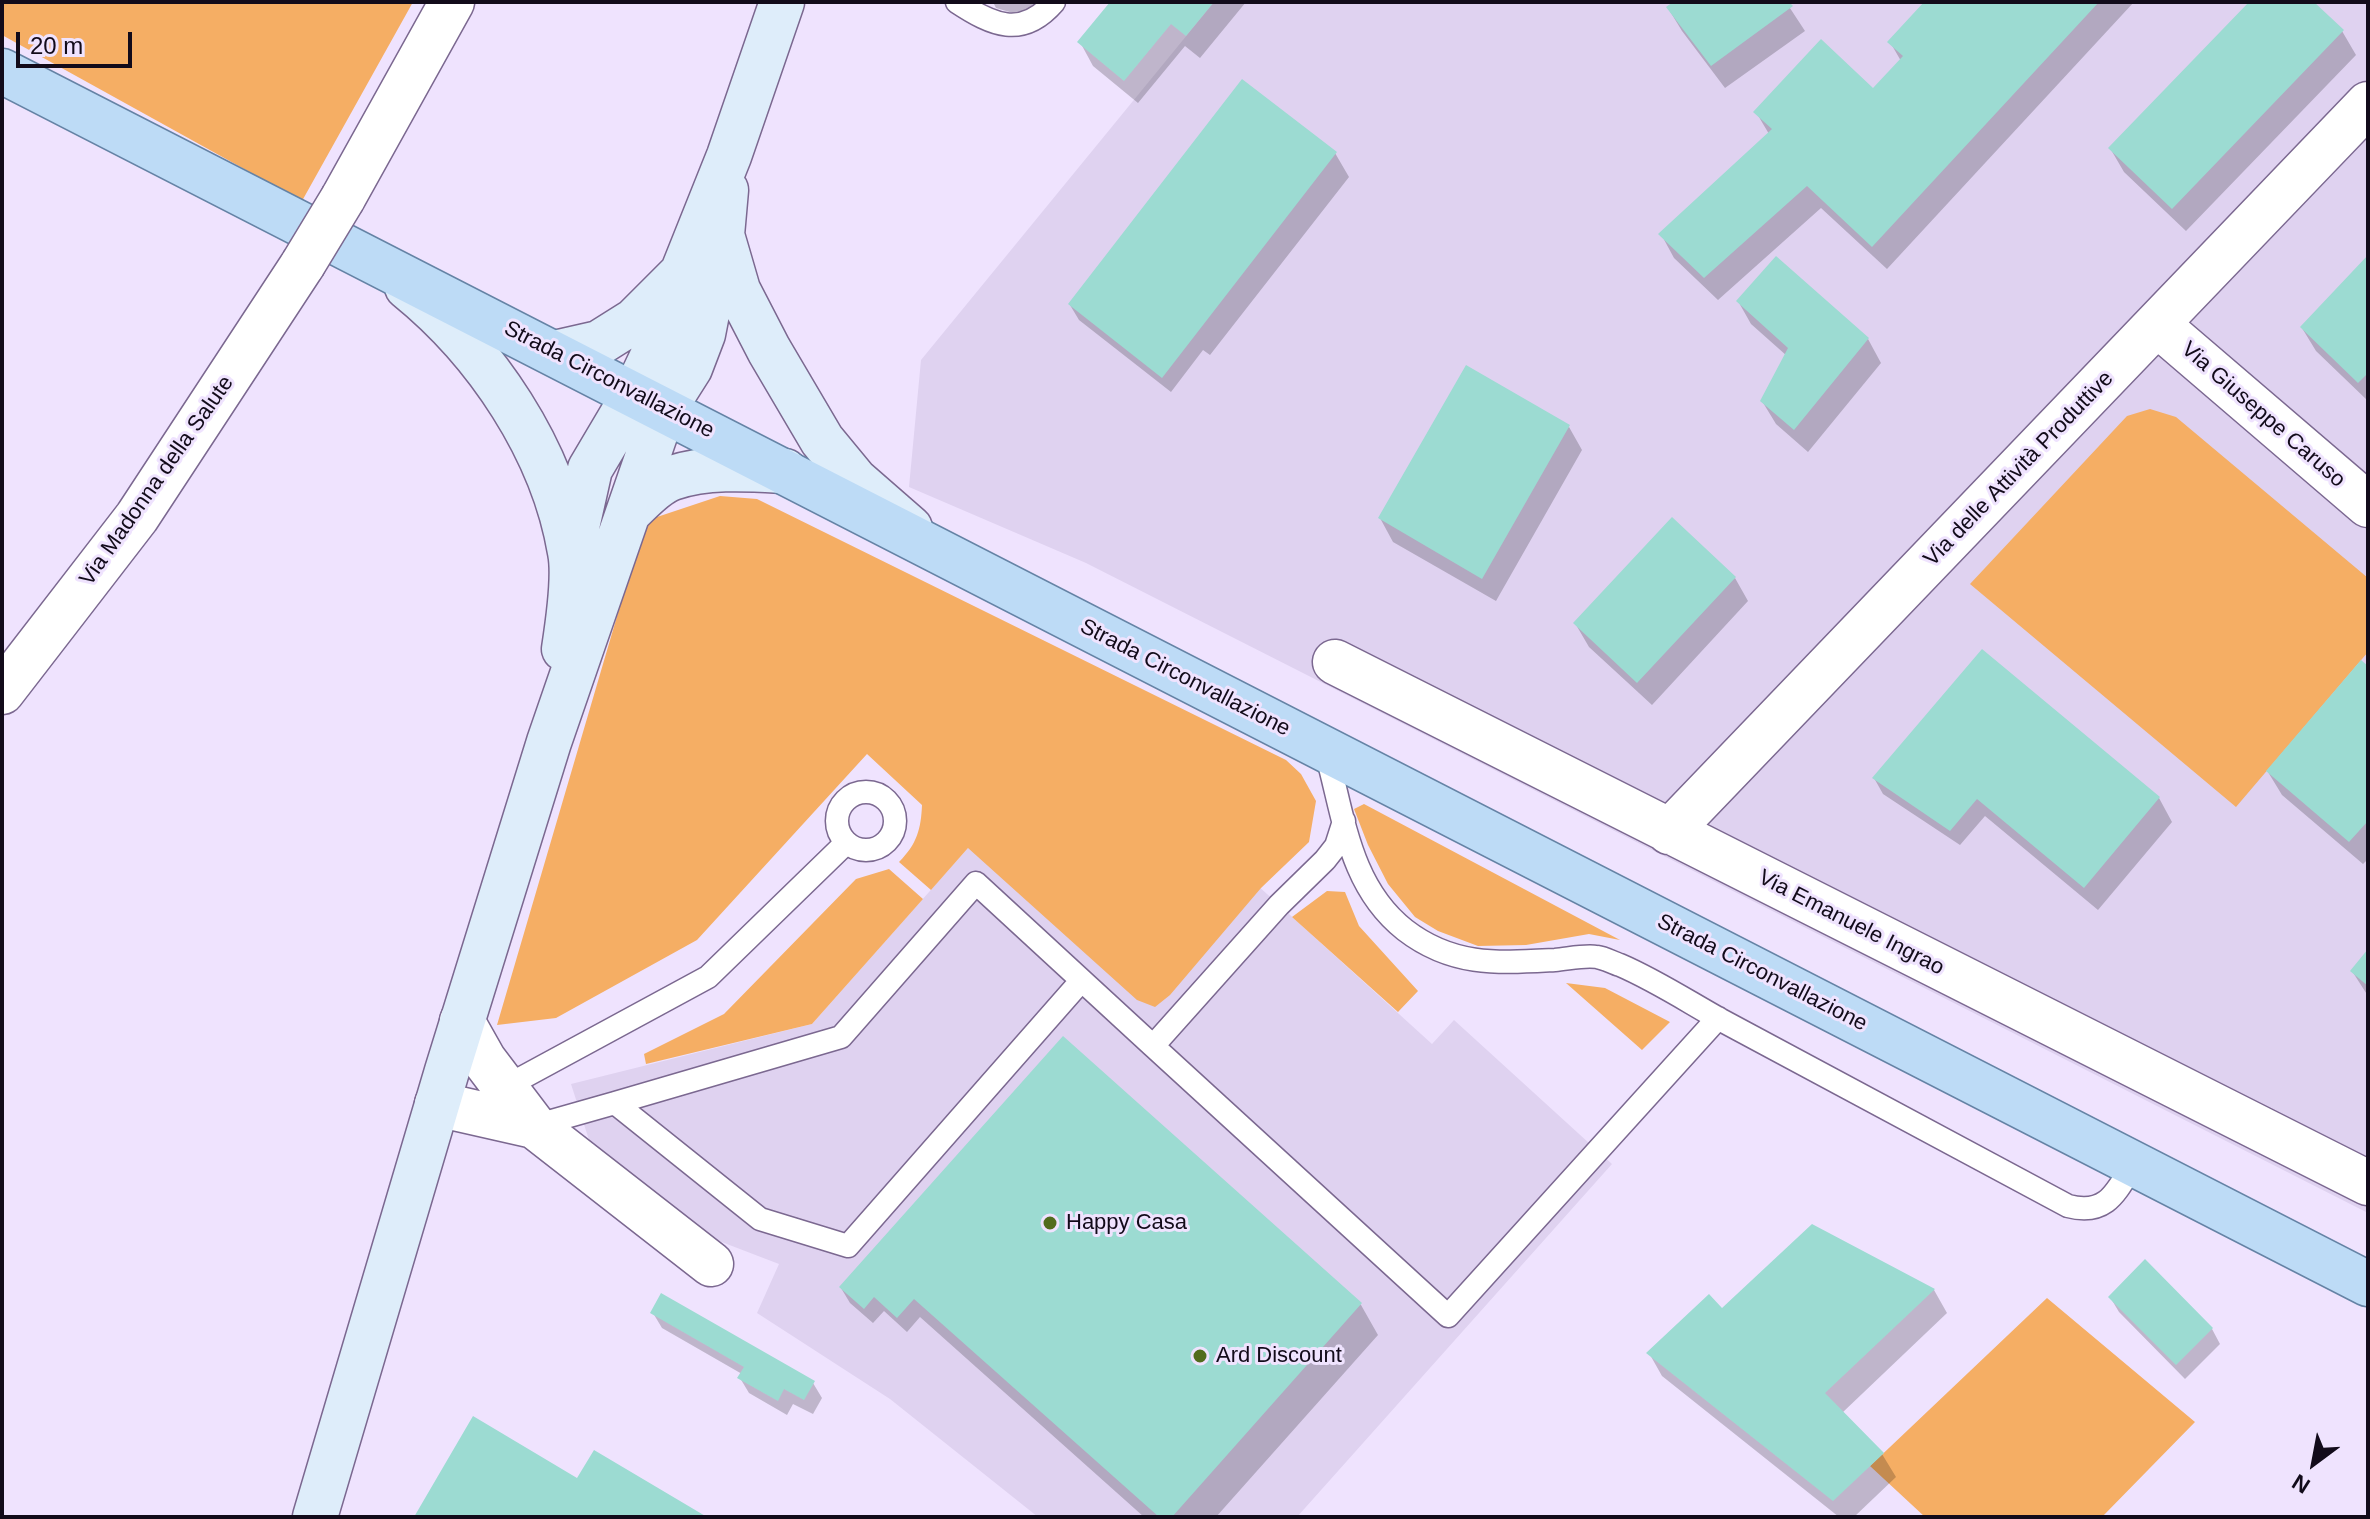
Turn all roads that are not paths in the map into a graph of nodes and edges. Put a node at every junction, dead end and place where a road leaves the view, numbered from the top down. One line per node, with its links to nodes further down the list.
1 (452, 2): 20 (street, Via Madonna della Salute, bridge)
2 (782, 2): 7 (main road)
3 (957, 2): 4 (lane)
4 (1054, 2)
5 (2, 71): 9 (main road, Strada Circonvallazione)
6 (2368, 104): 11 (street, Via delle Attività Produttive)
7 (729, 156): 8 (main road); 10 (main road)
8 (722, 235): 13 (main road); 17 (main road)
9 (374, 260): 12 (main road, Strada Circonvallazione); 18 (main road)
10 (683, 271): 12 (main road); 13 (main road)
11 (2158, 325): 15 (street, Via Giuseppe Caruso); 24 (street, Via delle Attività Produttive)
12 (555, 353): 13 (main road, Strada Circonvallazione)
13 (649, 401): 14 (main road, Strada Circonvallazione); 16 (main road); 18 (main road)
14 (785, 471): 16 (main road); 17 (main road, Strada Circonvallazione)
15 (2368, 505)
16 (628, 513): 21 (main road)
17 (929, 545): 22 (main road, Strada Circonvallazione)
18 (571, 554): 21 (main road)
19 (1335, 662): 24 (street, Via Emanuele Ingrao)
20 (2, 692)
21 (549, 742): 28 (main road)
22 (1325, 751): 23 (lane); 34 (main road, Strada Circonvallazione)
23 (1344, 821): 27 (lane); 29 (lane)
24 (1669, 832): 35 (street, Via Emanuele Ingrao)
25 (846, 843): 30 (lane)
26 (1081, 981): 29 (lane); 31 (lane); 31 (lane)
27 (1718, 1018): 29 (lane); 34 (lane)
28 (462, 1021): 30 (street); 32 (main road)
29 (1153, 1046)
30 (505, 1087): 33 (street)
31 (615, 1103): 33 (lane)
32 (437, 1104): 33 (street); 38 (main road)
33 (534, 1126): 36 (street)
34 (2134, 1163): 37 (main road, Strada Circonvallazione)
35 (2368, 1183)
36 (711, 1264)
37 (2368, 1284)
38 (315, 1517)

